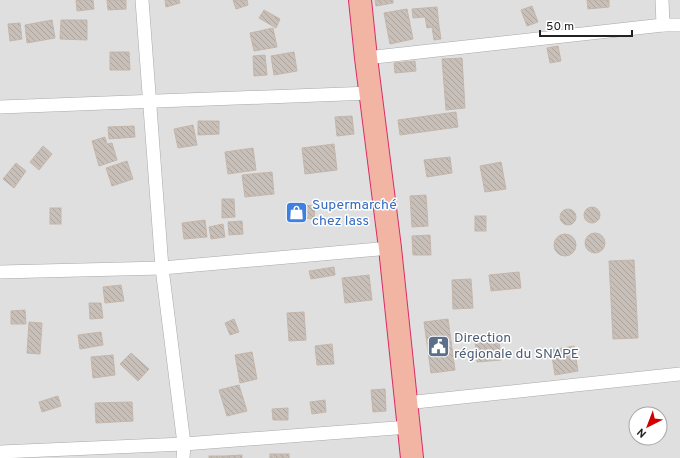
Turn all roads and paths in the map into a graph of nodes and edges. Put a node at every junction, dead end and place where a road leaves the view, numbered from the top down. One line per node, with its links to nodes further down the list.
1 (142, 0): 8 (street)
2 (360, 0): 6 (highway)
3 (662, 0): 4 (street)
4 (664, 25): 5 (street); 6 (street)
5 (680, 25)
6 (366, 58): 7 (highway)
7 (371, 93): 8 (street); 10 (highway)
8 (149, 101): 9 (street); 11 (street)
9 (0, 107)
10 (390, 248): 11 (street); 14 (highway)
11 (162, 268): 12 (street); 16 (street)
12 (0, 272)
13 (680, 374): 14 (street)
14 (406, 403): 15 (highway)
15 (409, 427): 16 (street); 19 (highway)
16 (184, 444): 17 (street); 18 (street)
17 (0, 452)
18 (183, 458)
19 (412, 458)

